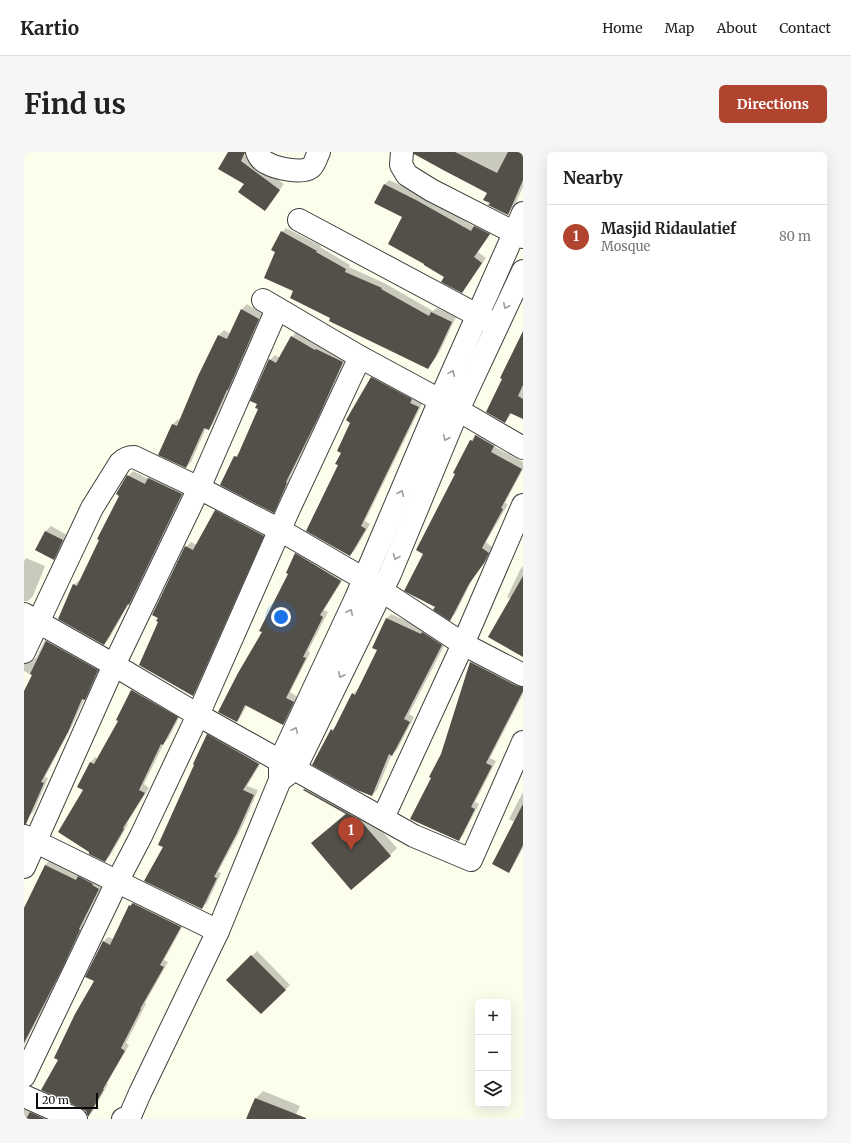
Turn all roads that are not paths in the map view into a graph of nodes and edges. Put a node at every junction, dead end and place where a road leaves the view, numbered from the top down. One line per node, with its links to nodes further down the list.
1 (257, 152): 2 (street)
2 (319, 152)
3 (402, 152): 5 (street)
4 (299, 220): 7 (street)
5 (520, 228): 7 (street)
6 (523, 271): 8 (street, one-way to 8)
7 (477, 315): 8 (street); 10 (street, one-way to 7)
8 (497, 326): 10 (street)
9 (360, 357): 10 (street); 12 (street); 14 (street)
10 (449, 405): 11 (street); 15 (street)
11 (523, 448)
12 (199, 488): 14 (street); 16 (street); 19 (street)
13 (523, 505): 17 (street)
14 (280, 530): 15 (street); 21 (street)
15 (373, 585): 17 (street); 23 (street)
16 (31, 618): 18 (street); 19 (street)
17 (463, 644): 20 (street); 24 (street)
18 (24, 652)
19 (114, 665): 21 (street); 25 (street)
20 (523, 675)
21 (198, 715): 23 (street); 27 (street)
22 (523, 742): 24 (street)
23 (285, 770): 24 (street); 28 (street)
24 (383, 818)
25 (30, 840): 26 (street); 27 (street)
26 (24, 867)
27 (117, 882): 28 (street); 29 (street)
28 (218, 932): 32 (street)
29 (24, 1076)
30 (24, 1096): 31 (street)
31 (76, 1119)
32 (123, 1119)

